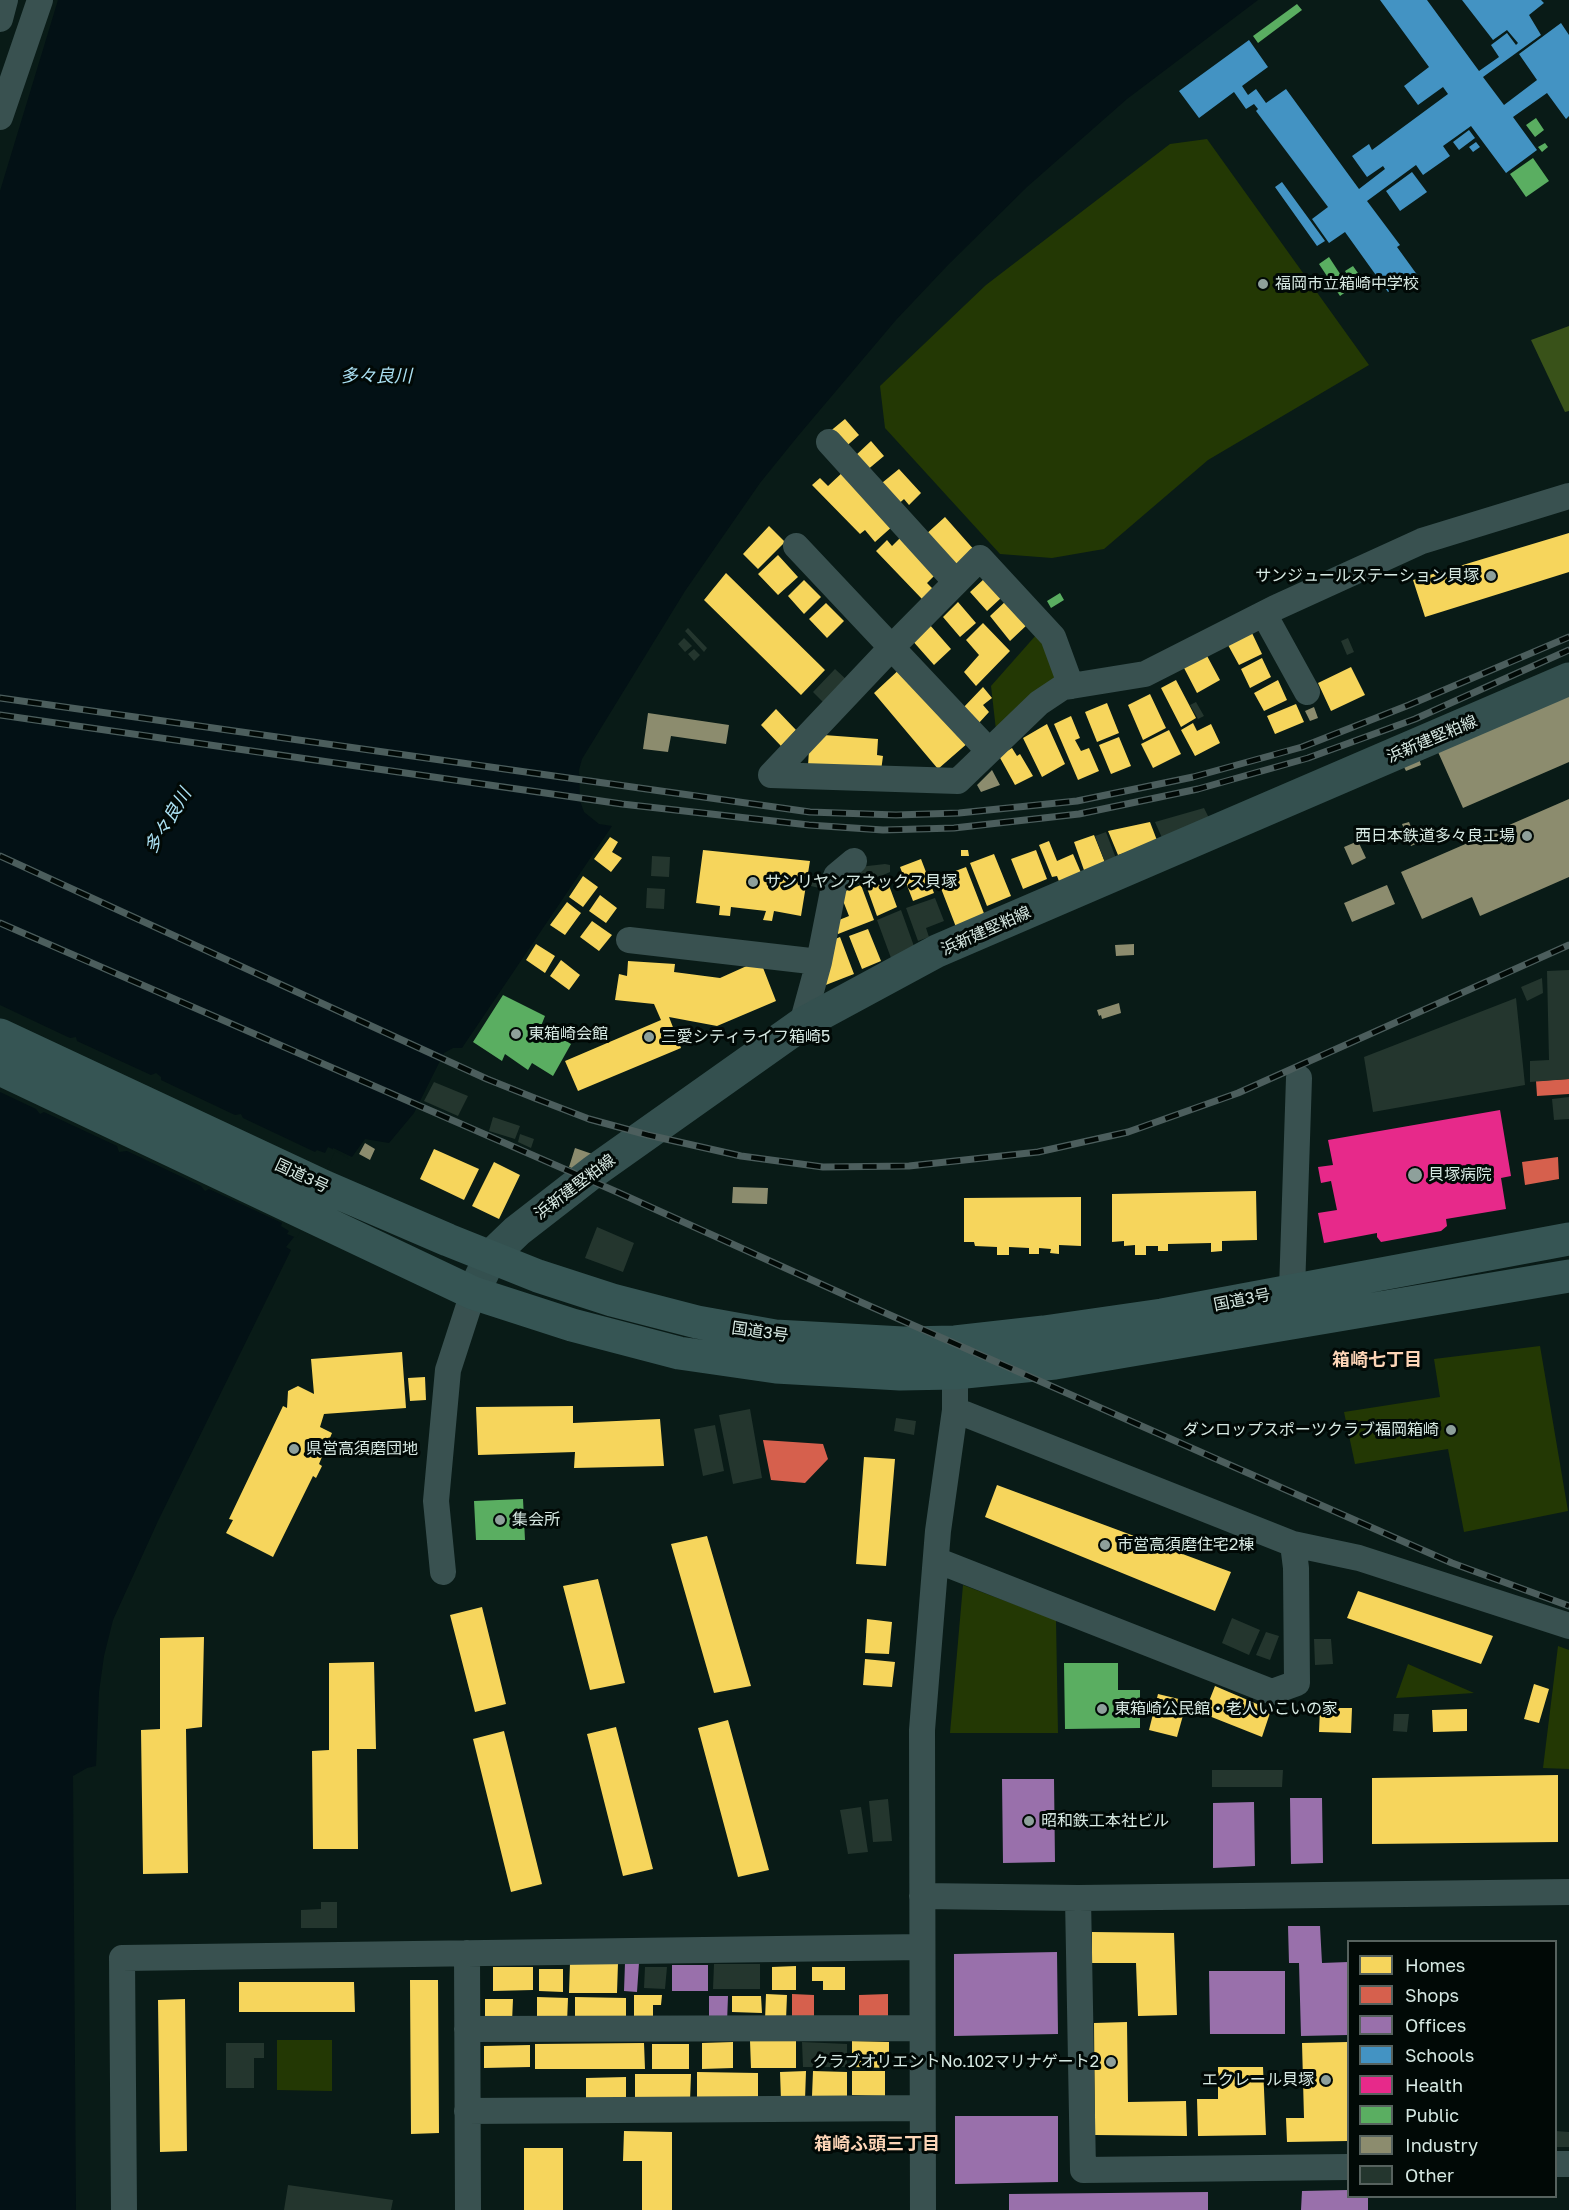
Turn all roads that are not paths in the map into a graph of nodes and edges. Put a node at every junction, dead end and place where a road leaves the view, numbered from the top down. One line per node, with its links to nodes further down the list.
1 (5, 0): 3 (street)
2 (40, 0): 4 (street)
3 (0, 19)
4 (0, 117)
5 (829, 442): 8 (street)
6 (1569, 496): 9 (street)
7 (796, 546): 10 (street)
8 (956, 582): 10 (street); 12 (street)
9 (1264, 614): 12 (street); 13 (street)
10 (892, 647): 14 (street); 14 (street)
11 (1569, 679): 18 (main road, 浜新建堅粕線)
12 (1071, 686): 14 (street)
13 (1307, 692)
14 (989, 751)
15 (854, 861): 17 (street)
16 (629, 940): 17 (street)
17 (819, 962): 18 (street)
18 (802, 1024): 23 (main road, 浜新建堅粕線)
19 (0, 1035): 23 (highway, 国道3号)
20 (0, 1069): 26 (highway, 国道3号)
21 (1299, 1078): 25 (street)
22 (1569, 1239): 25 (highway, 国道3号)
23 (491, 1256): 26 (main road, 浜新建堅粕線); 27 (highway, 国道3号)
24 (1569, 1276): 27 (highway, 国道3号)
25 (1292, 1290): 27 (highway, 国道3号)
26 (473, 1293): 27 (highway, 国道3号); 31 (street)
27 (955, 1358): 28 (street)
28 (956, 1410): 29 (street); 30 (street)
29 (1293, 1544): 30 (street); 32 (street)
30 (936, 1560): 34 (street)
31 (443, 1572)
32 (1569, 1626)
33 (1569, 1892): 35 (street)
34 (922, 1896): 35 (street); 36 (street)
35 (1078, 1898): 42 (street)
36 (922, 1947): 37 (street); 38 (street)
37 (467, 1953): 39 (street); 43 (street)
38 (922, 2028): 39 (street); 40 (street)
39 (467, 2029): 41 (street)
40 (922, 2108): 41 (street); 45 (street)
41 (467, 2111): 44 (street)
42 (1347, 2167)
43 (124, 2210)
44 (468, 2210)
45 (923, 2210)

